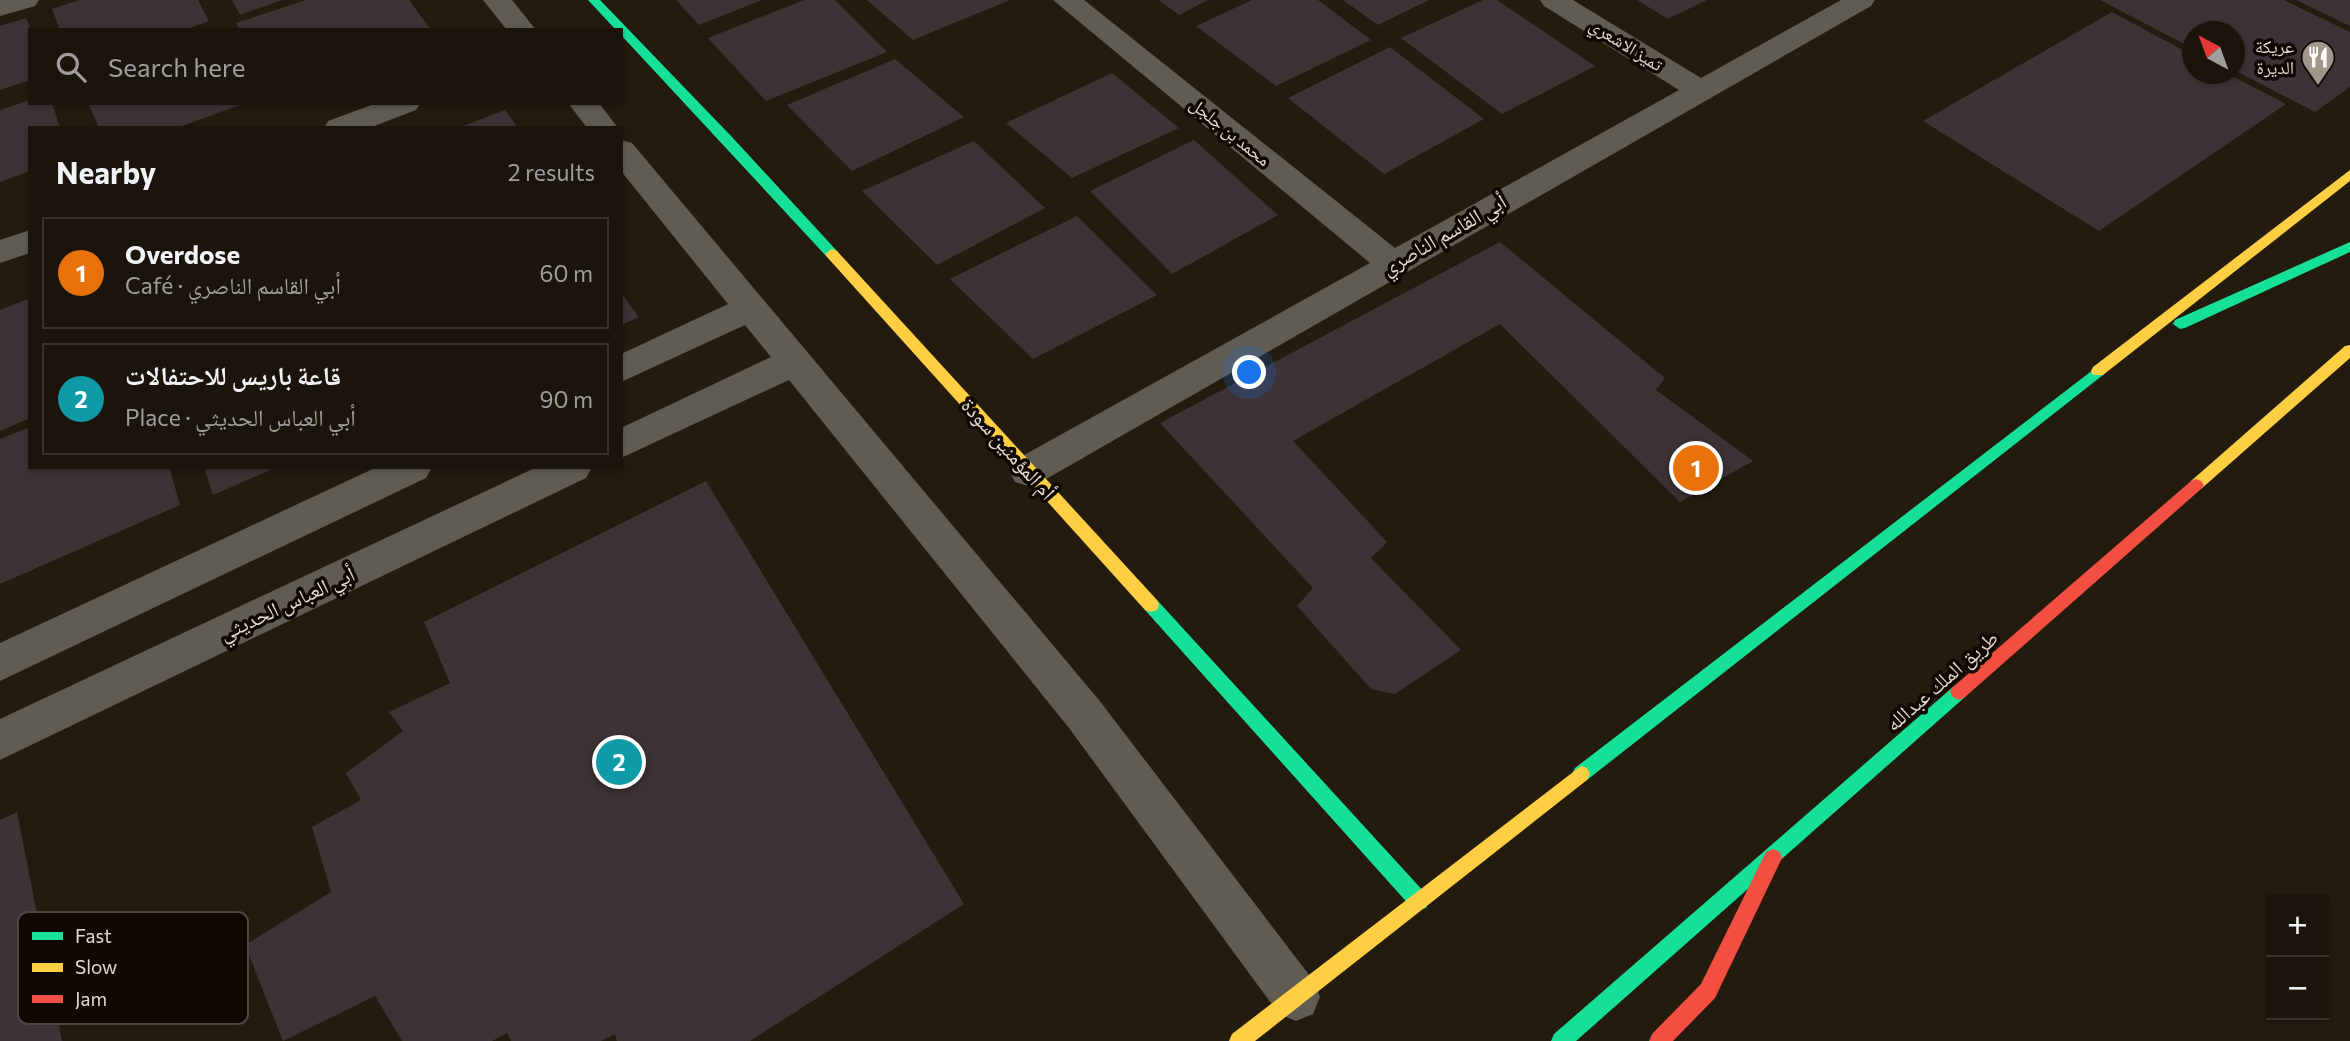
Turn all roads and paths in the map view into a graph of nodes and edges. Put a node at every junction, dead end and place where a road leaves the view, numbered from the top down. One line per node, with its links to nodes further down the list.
1 (25, 0): 7 (street)
2 (497, 0): 8 (street)
3 (594, 0): 9 (main road, أم المؤمنين سودة)
4 (1067, 0): 21 (street, محمد بن جلجل)
5 (1554, 0): 11 (street, تميز الاشعري)
6 (1861, 0): 11 (street, أبي القاسم الناصري)
7 (0, 8)
8 (520, 28)
9 (621, 28)
10 (623, 30): 30 (main road, أم المؤمنين سودة)
11 (1699, 90): 21 (street, أبي القاسم الناصري)
12 (401, 105): 14 (street)
13 (585, 105): 15 (street)
14 (344, 126)
15 (601, 126)
16 (623, 152): 22 (street)
17 (2350, 174): 23 (main road)
18 (28, 243): 20 (street)
19 (2350, 247): 23 (main road)
20 (0, 252)
21 (1393, 264): 30 (street, أبي القاسم الناصري)
22 (751, 307): 25 (street); 26 (street)
23 (2124, 349): 34 (main road)
24 (2350, 350): 33 (main road, طريق الملك عبدالله)
25 (796, 361): 27 (street); 35 (street)
26 (623, 368)
27 (623, 443)
28 (409, 469): 31 (street)
29 (569, 469): 32 (street, أبي العباس الحديثي)
30 (1028, 471): 34 (main road, أم المؤمنين سودة)
31 (0, 663)
32 (0, 740)
33 (1774, 856): 37 (main road, طريق الملك عبدالله); 38 (main road)
34 (1419, 901): 35 (main road)
35 (1296, 997): 36 (main road)
36 (1239, 1041)
37 (1561, 1041)
38 (1659, 1041)

